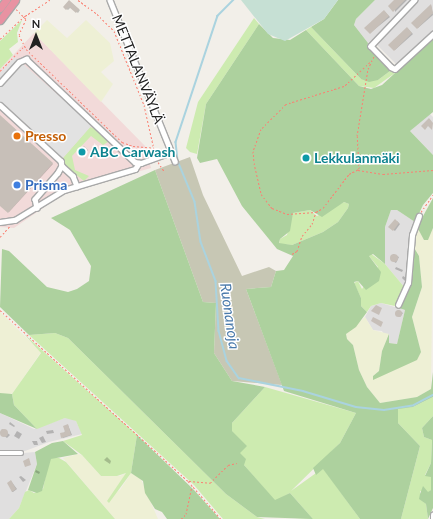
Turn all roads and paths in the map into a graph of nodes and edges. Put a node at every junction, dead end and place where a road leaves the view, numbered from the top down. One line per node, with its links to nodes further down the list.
1 (6, 0): 7 (highway)
2 (15, 0): 10 (highway)
3 (50, 0): 9 (path)
4 (78, 0): 19 (path)
5 (110, 0): 20 (street, METTALANVÄYLÄ)
6 (415, 0): 14 (street)
7 (0, 8)
8 (15, 8): 9 (path)
9 (25, 16): 12 (path); 13 (path)
10 (0, 20)
11 (433, 34): 14 (street)
12 (0, 39)
13 (24, 46): 16 (path); 19 (path)
14 (372, 47): 15 (path)
15 (370, 62): 25 (path); 31 (path)
16 (0, 71)
17 (0, 83): 23 (street)
18 (0, 105): 24 (street)
19 (154, 148): 21 (path)
20 (171, 152): 21 (street); 22 (street, METTALANVÄYLÄ)
21 (156, 157): 23 (street); 27 (path)
22 (175, 160)
23 (139, 163): 28 (street)
24 (62, 166): 28 (street); 30 (street)
25 (358, 170): 26 (path); 31 (path)
26 (433, 170)
27 (164, 171)
28 (77, 186): 30 (street)
29 (433, 196): 32 (path)
30 (37, 208): 33 (street)
31 (316, 212): 36 (path)
32 (419, 216): 37 (street)
33 (15, 220): 34 (street); 35 (path)
34 (0, 222)
35 (0, 237)
36 (292, 254)
37 (398, 305)
38 (0, 310): 42 (path)
39 (0, 453): 40 (street)
40 (21, 453)
41 (237, 463): 42 (path)
42 (188, 481): 43 (path)
43 (193, 485): 45 (path); 46 (path)
44 (433, 515): 47 (street)
45 (181, 519)
46 (221, 519)
47 (433, 519)

